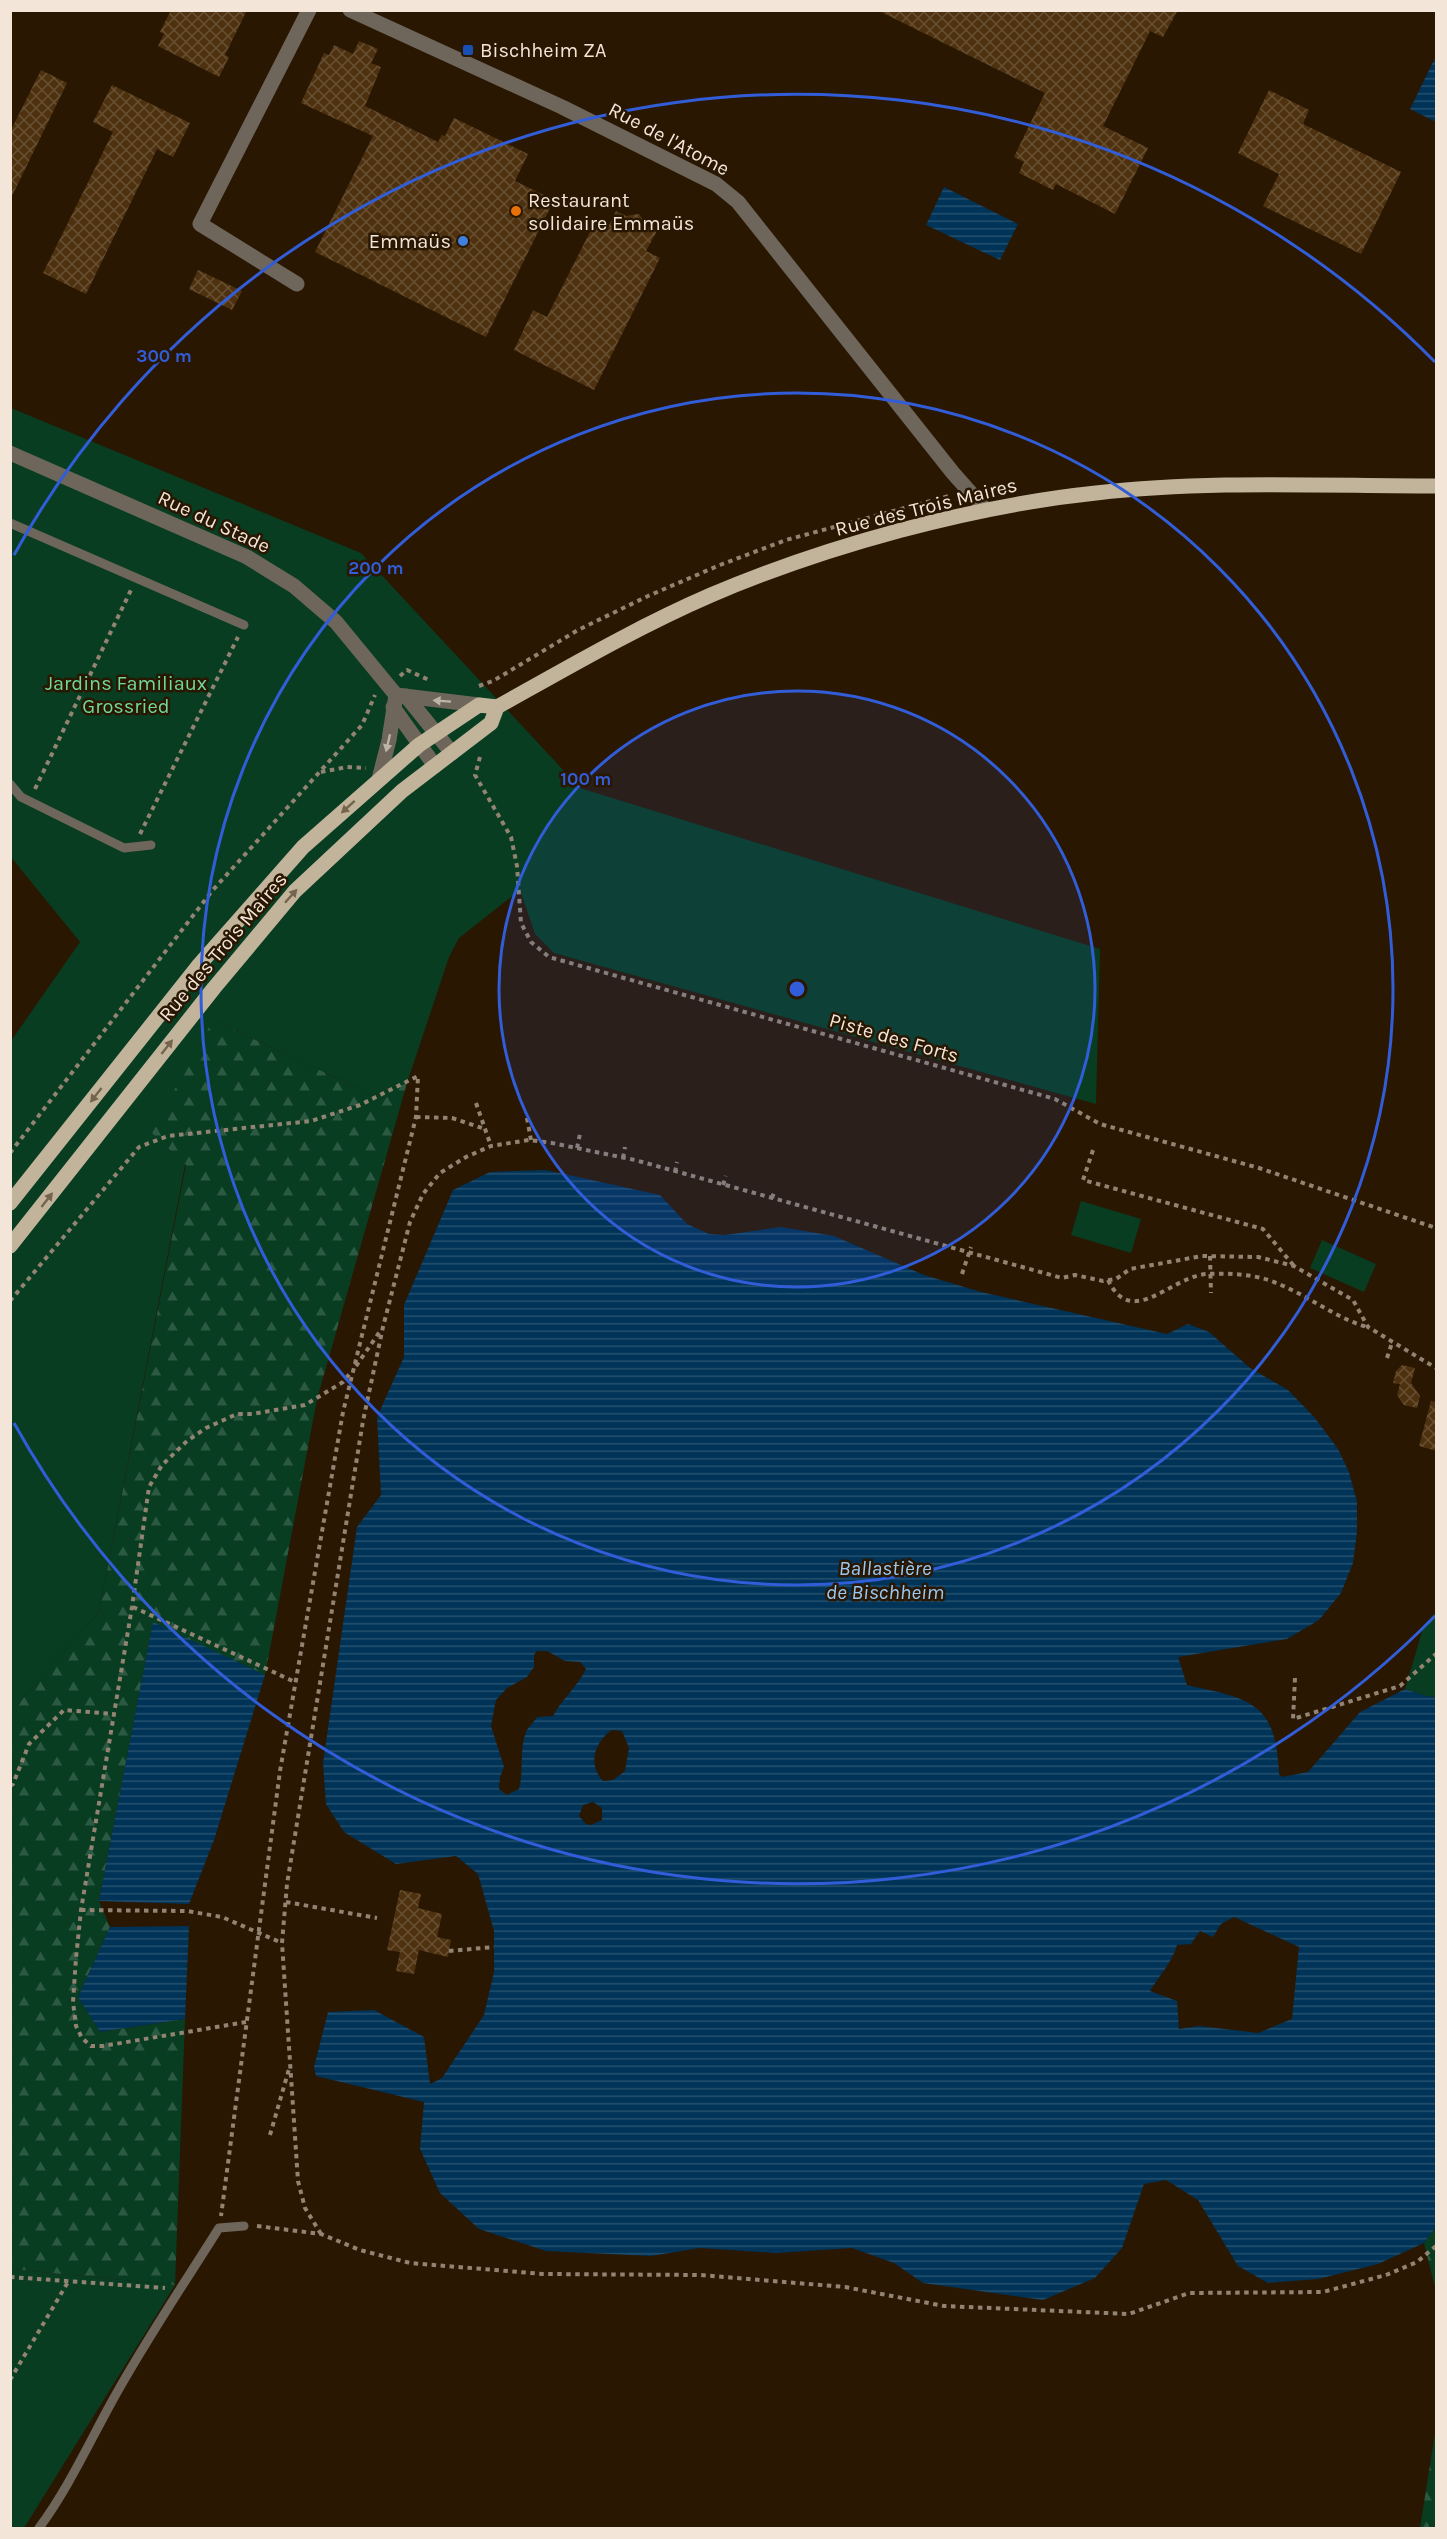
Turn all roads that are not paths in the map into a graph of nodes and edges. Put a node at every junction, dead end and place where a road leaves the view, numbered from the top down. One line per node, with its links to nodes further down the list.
1 (309, 10): 3 (street)
2 (350, 10): 6 (street, Rue de l'Atome)
3 (297, 284)
4 (10, 453): 9 (street, Rue du Stade)
5 (1437, 486): 6 (main road, Rue des Trois Maires)
6 (986, 510): 11 (main road, Rue des Trois Maires)
7 (10, 523): 8 (lane)
8 (244, 625)
9 (398, 699): 10 (street, one-way to 9); 12 (street); 13 (street); 16 (street, one-way to 16)
10 (478, 705): 11 (main road); 12 (main road, Rue des Trois Maires)
11 (496, 707): 14 (main road, Rue des Trois Maires)
12 (436, 734): 13 (main road, Rue des Trois Maires); 14 (street)
13 (419, 745): 15 (street); 16 (main road, Rue des Trois Maires)
14 (452, 753): 15 (main road, Rue des Trois Maires)
15 (435, 766): 20 (main road, Rue des Trois Maires, one-way to 15)
16 (376, 773): 19 (main road, Rue des Trois Maires, one-way to 19)
17 (10, 784): 18 (lane)
18 (151, 844)
19 (10, 1203)
20 (10, 1246)
21 (244, 2226): 22 (lane)
22 (39, 2529)

